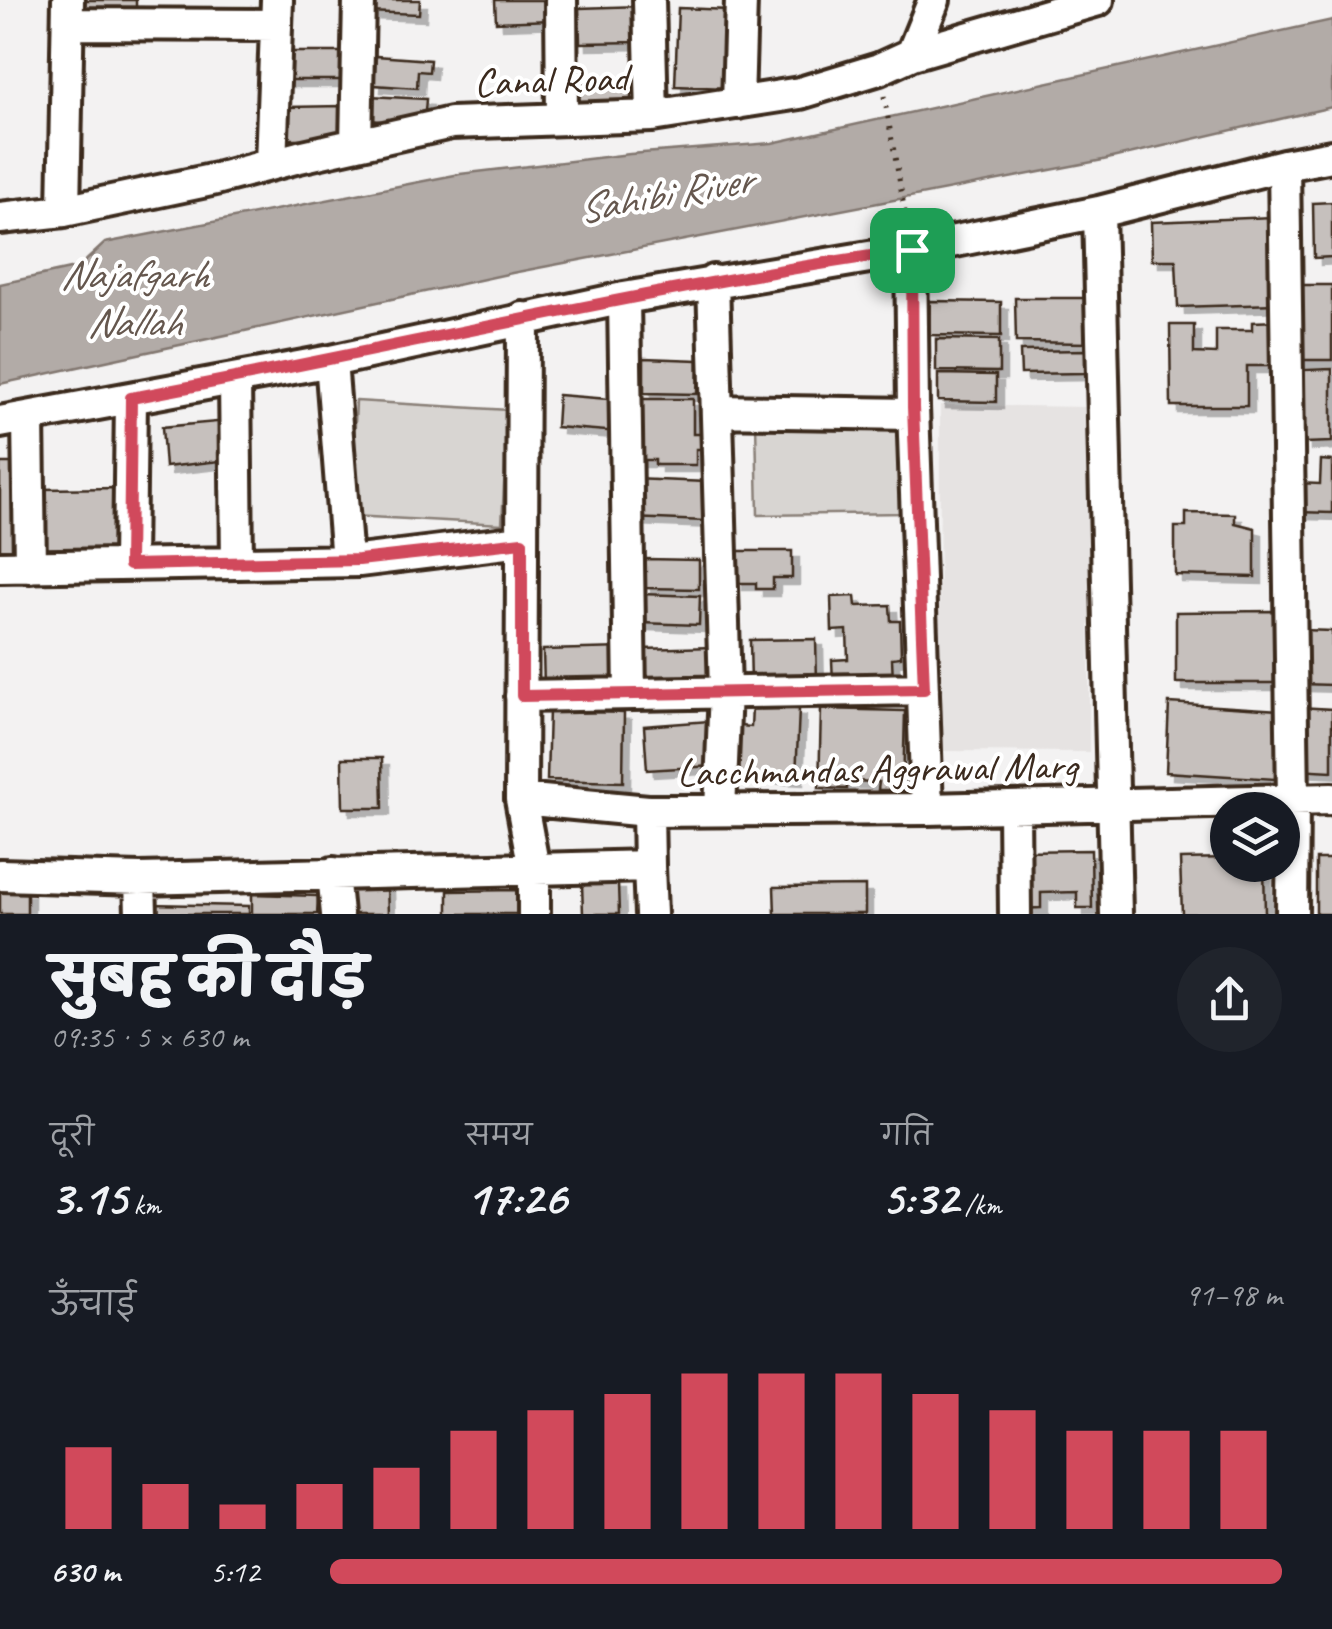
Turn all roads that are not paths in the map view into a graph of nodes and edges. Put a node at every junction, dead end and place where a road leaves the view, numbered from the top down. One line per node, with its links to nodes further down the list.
1 (359, 0): 13 (street)
2 (562, 0): 12 (street)
3 (649, 0): 11 (street)
4 (741, 0): 10 (street)
5 (934, 0): 9 (street)
6 (1098, 0): 9 (street, Canal Road)
7 (68, 12): 8 (street); 17 (street)
8 (277, 12): 15 (street)
9 (912, 54): 10 (street, Canal Road)
10 (738, 103): 11 (street, Canal Road)
11 (652, 116): 12 (street, Canal Road)
12 (562, 119): 13 (street, Canal Road)
13 (356, 144): 15 (street, Canal Road)
14 (1332, 156): 16 (street)
15 (271, 164): 17 (street, Canal Road)
16 (1284, 164): 18 (street); 39 (street)
17 (64, 210): 19 (street, Canal Road)
18 (1099, 212): 20 (street); 44 (street)
19 (0, 218)
20 (909, 236): 21 (street); 28 (street)
21 (713, 281): 22 (street); 27 (street)
22 (624, 298): 23 (street); 37 (street)
23 (523, 318): 24 (street); 30 (street)
24 (331, 361): 25 (street); 31 (street)
25 (235, 379): 26 (street); 32 (street)
26 (131, 398): 29 (street); 33 (street)
27 (717, 411): 28 (street); 36 (street)
28 (913, 414): 35 (street)
29 (14, 420): 34 (street)
30 (522, 542): 31 (street); 38 (street)
31 (347, 561): 32 (street)
32 (237, 562): 33 (street)
33 (129, 565): 34 (street)
34 (15, 567)
35 (924, 689): 36 (street); 46 (street)
36 (724, 691): 37 (street); 47 (street)
37 (630, 694): 38 (street)
38 (522, 696): 40 (street)
39 (1293, 792)
40 (521, 798): 48 (street); 50 (street)
41 (1332, 799): 42 (street, Lacchmandas Aggrawal Marg)
42 (1300, 800)
43 (1210, 802): 44 (street, Lacchmandas Aggrawal Marg)
44 (1115, 805): 45 (street, Lacchmandas Aggrawal Marg); 60 (street)
45 (1014, 807): 46 (street, Lacchmandas Aggrawal Marg); 59 (street)
46 (928, 809): 47 (street, Lacchmandas Aggrawal Marg)
47 (720, 810): 48 (street, Lacchmandas Aggrawal Marg)
48 (648, 811): 49 (street, Lacchmandas Aggrawal Marg)
49 (649, 866): 50 (street); 58 (street, Lacchmandas Aggrawal Marg)
50 (534, 869): 51 (street); 57 (street)
51 (334, 873): 53 (street); 56 (street)
52 (0, 875): 53 (street)
53 (140, 879): 55 (street)
54 (1292, 882): 61 (street)
55 (141, 914)
56 (337, 914)
57 (534, 914)
58 (651, 914)
59 (1016, 914)
60 (1116, 914)
61 (1292, 914)

